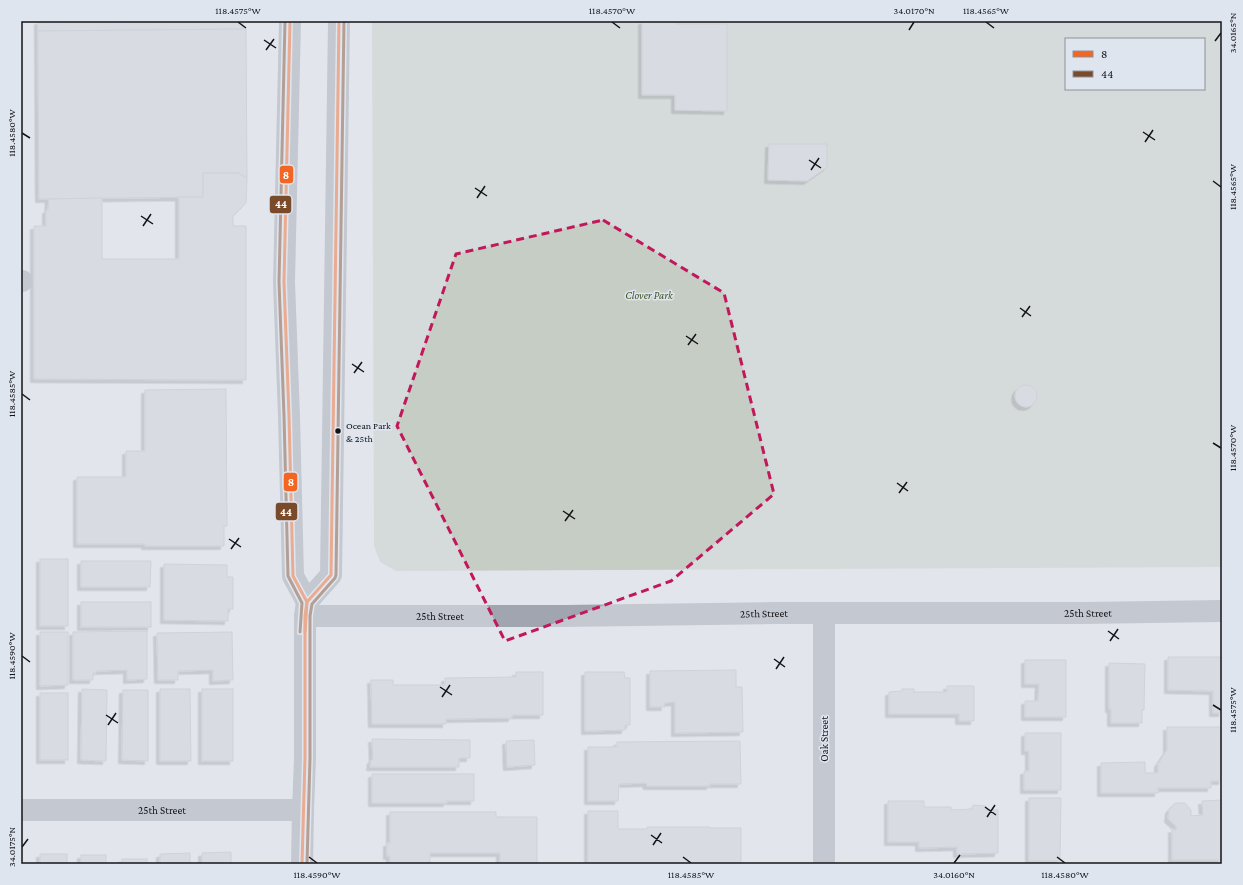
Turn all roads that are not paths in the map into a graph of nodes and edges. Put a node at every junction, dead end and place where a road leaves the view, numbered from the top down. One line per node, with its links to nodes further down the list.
1 (290, 21): 3 (street)
2 (339, 21): 3 (street)
3 (306, 609): 5 (street, 25th Street); 7 (street)
4 (1222, 611): 5 (street, 25th Street)
5 (824, 613): 9 (street, Oak Street)
6 (21, 810): 7 (street, 25th Street)
7 (303, 810): 8 (street)
8 (302, 864)
9 (824, 864)

